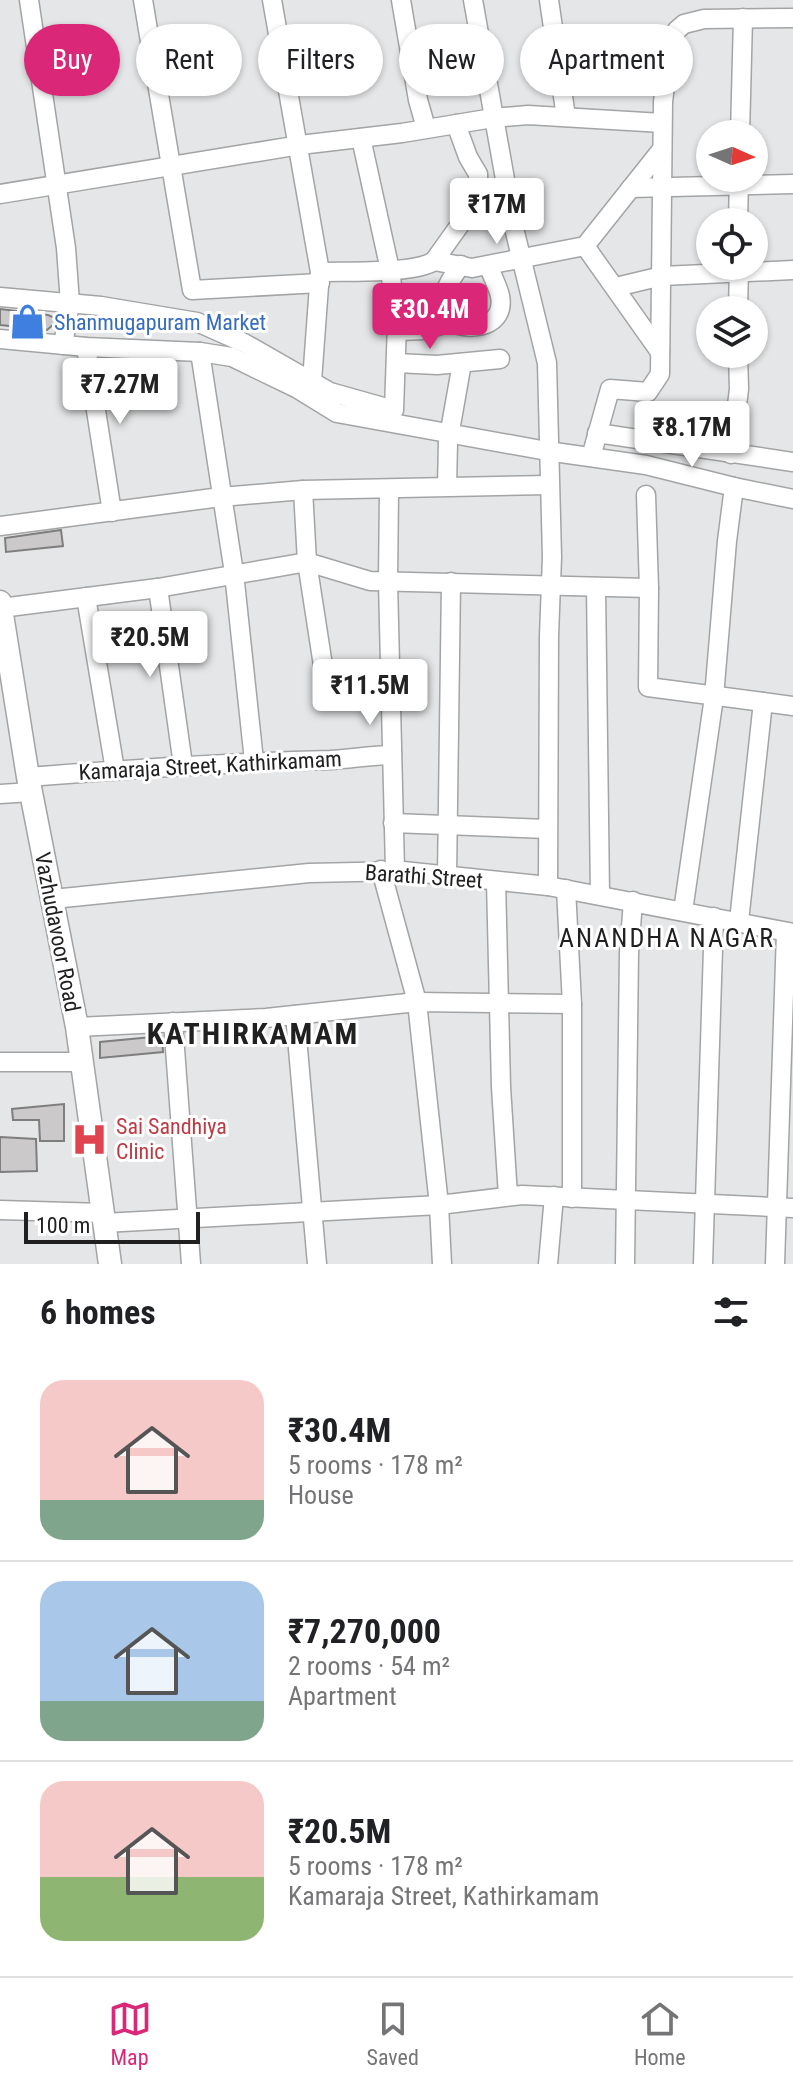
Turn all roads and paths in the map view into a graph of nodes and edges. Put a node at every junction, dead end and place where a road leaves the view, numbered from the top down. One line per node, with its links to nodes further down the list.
1 (29, 0): 19 (street)
2 (143, 0): 18 (street)
3 (272, 0): 16 (street)
4 (401, 0): 14 (street)
5 (473, 0): 10 (street)
6 (549, 0): 9 (street)
7 (743, 18): 8 (street); 11 (street); 12 (street)
8 (793, 18)
9 (566, 117): 10 (street); 12 (street)
10 (493, 118): 13 (street); 27 (street)
11 (740, 120)
12 (662, 123): 17 (street)
13 (456, 124): 14 (street); 28 (street)
14 (426, 128): 15 (street)
15 (361, 138): 16 (street); 31 (street)
16 (300, 145): 18 (street); 36 (street)
17 (662, 149): 23 (street); 24 (street)
18 (172, 164): 19 (street); 36 (street)
19 (59, 183): 25 (street); 39 (street)
20 (768, 183): 21 (street)
21 (793, 184)
22 (696, 185): 24 (street)
23 (631, 188): 24 (street); 26 (street)
24 (663, 188): 35 (street)
25 (0, 194)
26 (585, 246): 27 (street); 37 (street)
27 (521, 259): 30 (street); 54 (street)
28 (434, 261): 29 (street); 31 (street)
29 (461, 265): 30 (street); 40 (street)
30 (489, 266): 40 (street)
31 (390, 270): 36 (street); 41 (street)
32 (768, 270): 33 (street)
33 (793, 270)
34 (696, 273): 35 (street)
35 (662, 276): 37 (street); 46 (street)
36 (320, 278): 51 (street)
37 (616, 287): 46 (street)
38 (0, 297): 39 (street)
39 (70, 303): 43 (street); 51 (street)
40 (451, 322): 41 (street)
41 (397, 331): 48 (street)
42 (0, 339): 43 (street)
43 (63, 345): 44 (street)
44 (86, 347): 45 (street); 66 (street)
45 (200, 352): 52 (street); 64 (street)
46 (660, 352): 53 (street)
47 (500, 359): 49 (street)
48 (396, 363): 49 (street); 51 (street)
49 (462, 363): 52 (street)
50 (738, 368): 55 (street)
51 (312, 381)
52 (449, 432): 54 (street); 59 (street)
53 (597, 433): 55 (street); 56 (street)
54 (547, 451): 56 (street); 58 (street)
55 (731, 454): 57 (street)
56 (591, 457): 60 (street)
57 (793, 462)
58 (548, 485): 59 (street); 72 (street)
59 (447, 486): 62 (street)
60 (734, 487): 65 (street); 82 (street)
61 (303, 490): 62 (street); 64 (street); 68 (street)
62 (389, 490): 70 (street)
63 (646, 495): 75 (street)
64 (221, 497): 66 (street); 69 (street)
65 (793, 499)
66 (112, 512): 67 (street)
67 (0, 526)
68 (307, 562): 69 (street); 70 (street); 79 (street)
69 (234, 573): 74 (street); 86 (street)
70 (379, 582): 71 (street); 85 (street)
71 (451, 582): 72 (street); 92 (street)
72 (552, 585): 73 (street); 93 (street)
73 (596, 587): 75 (street); 98 (street)
74 (158, 588): 76 (street); 87 (street)
75 (649, 588): 82 (street)
76 (86, 597): 78 (street); 88 (street)
77 (0, 602): 78 (main road, Vazhudavoor Road)
78 (1, 608): 81 (main road, Vazhudavoor Road)
79 (326, 685)
80 (793, 685): 84 (street)
81 (7, 693): 89 (main road, Vazhudavoor Road)
82 (714, 697): 83 (street); 101 (street)
83 (763, 702): 84 (street); 103 (street)
84 (791, 706)
85 (392, 755): 86 (street, Kamaraja Street, Kathirkamam); 91 (street)
86 (254, 761): 87 (street, Kamaraja Street, Kathirkamam)
87 (183, 765): 88 (street, Kamaraja Street, Kathirkamam)
88 (115, 770): 89 (street, Kamaraja Street, Kathirkamam)
89 (30, 784): 90 (street, Kamaraja Street, Kathirkamam); 99 (main road, Vazhudavoor Road)
90 (0, 794)
91 (393, 823): 92 (street); 94 (street)
92 (447, 825): 93 (street); 95 (street)
93 (547, 829): 97 (street)
94 (388, 870): 95 (street, Barathi Street); 99 (street, Barathi Street); 105 (street)
95 (447, 876): 96 (street, Barathi Street)
96 (496, 881): 97 (street, Barathi Street); 107 (street)
97 (557, 888): 98 (street, Barathi Street); 106 (street)
98 (600, 895): 100 (street, Barathi Street)
99 (53, 899): 110 (main road, Vazhudavoor Road)
100 (633, 901): 101 (street, Barathi Street); 116 (street)
101 (683, 911): 102 (street, Barathi Street)
102 (714, 917): 103 (street, Barathi Street); 117 (street)
103 (739, 921): 104 (street, Barathi Street)
104 (790, 932): 113 (street)
105 (417, 1002): 107 (street); 108 (street); 118 (street)
106 (572, 1004): 107 (street); 115 (street)
107 (498, 1005): 114 (street)
108 (295, 1015): 109 (street); 121 (street)
109 (173, 1022): 110 (street); 123 (street)
110 (77, 1027): 112 (main road, Vazhudavoor Road)
111 (0, 1062): 112 (street)
112 (81, 1062): 122 (main road, Vazhudavoor Road)
113 (787, 1097): 119 (street)
114 (508, 1196): 115 (street); 118 (street)
115 (563, 1197): 116 (street); 128 (street)
116 (626, 1200): 117 (street); 129 (street)
117 (705, 1202): 119 (street); 130 (street)
118 (439, 1205): 121 (street); 127 (street)
119 (785, 1208): 131 (street)
120 (0, 1210): 122 (street)
121 (313, 1212): 123 (street); 126 (street)
122 (104, 1218): 123 (street); 124 (main road, Vazhudavoor Road)
123 (187, 1219): 125 (street)
124 (110, 1264)
125 (191, 1264)
126 (317, 1264)
127 (442, 1264)
128 (548, 1264)
129 (625, 1264)
130 (703, 1264)
131 (775, 1264)

